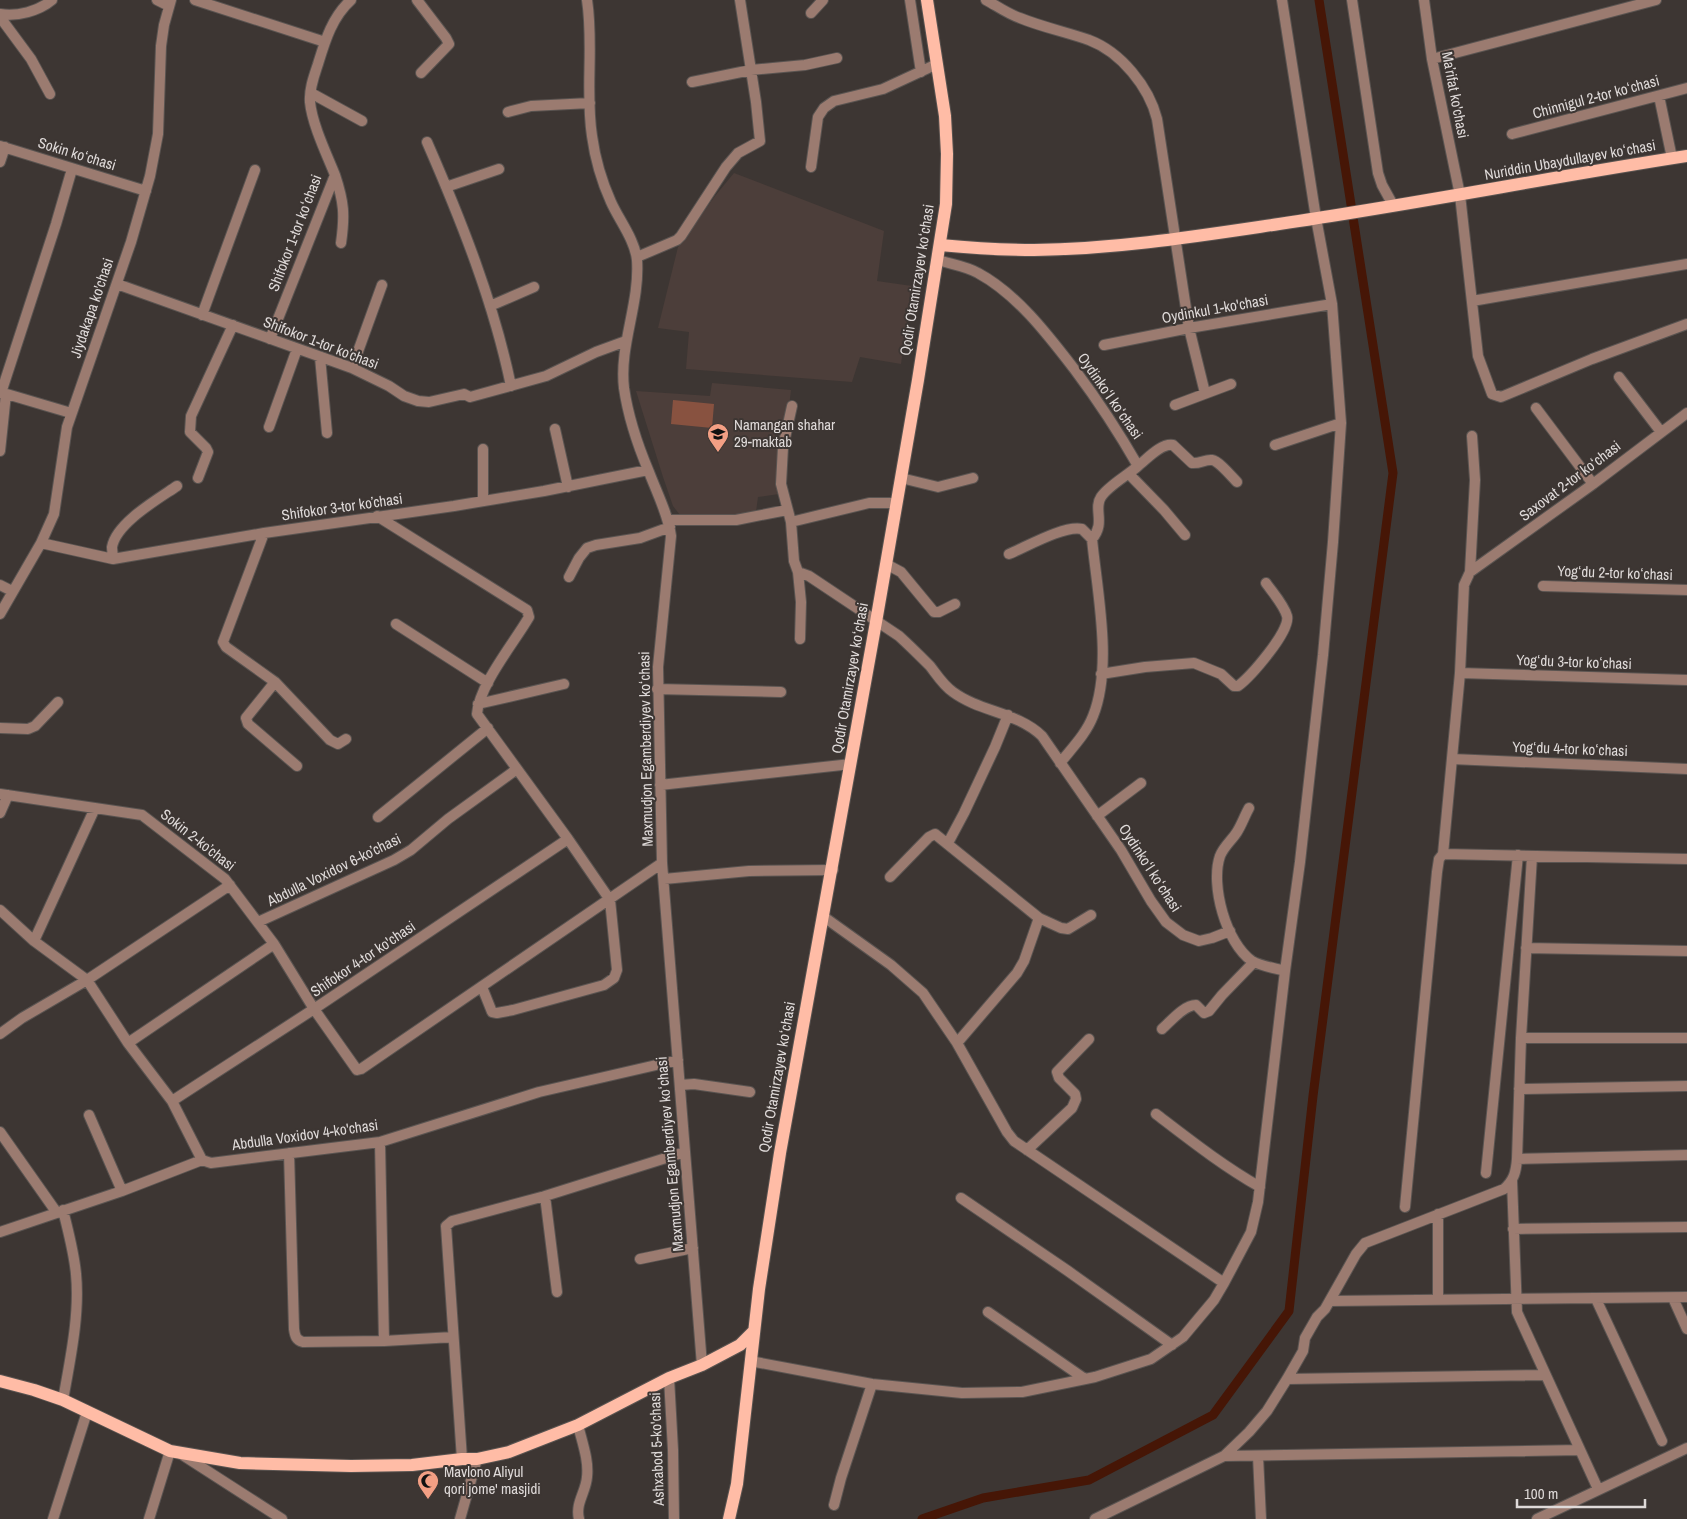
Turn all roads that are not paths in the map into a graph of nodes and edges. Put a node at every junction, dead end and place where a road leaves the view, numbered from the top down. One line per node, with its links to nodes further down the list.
1 (52, 0): 18 (street)
2 (159, 0): 16 (street)
3 (194, 0): 19 (street)
4 (351, 0): 19 (street, Shifokor 1-tor koʻchasi)
5 (418, 0): 25 (street)
6 (586, 0): 31 (street, Maxmudjon Egamberdiyev koʻchasi)
7 (740, 0): 23 (street)
8 (823, 0): 17 (street)
9 (910, 0): 24 (street)
10 (927, 0): 22 (main road, Qodir Otamirzayev koʻchasi)
11 (986, 0): 50 (street)
12 (1282, 0): 49 (street)
13 (1352, 0): 48 (street)
14 (1424, 0): 21 (street, Maʼrifat ko'chasi)
15 (1656, 0): 21 (street)
16 (170, 3): 46 (street, Jiydakapa ko'chasi)
17 (811, 13)
18 (0, 15): 29 (street)
19 (325, 42): 28 (street, Shifokor 1-tor koʻchasi)
20 (837, 58): 23 (street)
21 (1432, 59): 47 (street, Maʼrifat ko'chasi)
22 (937, 64): 24 (street); 52 (main road, Qodir Otamirzayev koʻchasi)
23 (751, 70): 26 (street); 53 (street)
24 (921, 72): 40 (street)
25 (421, 73)
26 (692, 82)
27 (1687, 88): 30 (street, Chinnigul 2-tor koʻchasi)
28 (311, 93): 33 (street); 44 (street, Shifokor 1-tor koʻchasi)
29 (50, 94)
30 (1658, 96): 34 (street, Chinnigul 2-tor koʻchasi); 38 (street)
31 (590, 103): 32 (street); 53 (street, Maxmudjon Egamberdiyev koʻchasi)
32 (508, 112)
33 (362, 122)
34 (1512, 134)
35 (427, 142): 45 (street)
36 (2, 147): 39 (street); 41 (street, Sokin koʻchasi)
37 (1687, 156): 38 (main road, Nuriddin Ubaydullayev koʻchasi)
38 (1672, 158): 47 (main road, Nuriddin Ubaydullayev koʻchasi)
39 (0, 162)
40 (811, 166)
41 (72, 169): 46 (street, Sokin koʻchasi); 75 (street)
42 (499, 169): 45 (street)
43 (255, 170): 62 (street)
44 (335, 175): 51 (street); 66 (street, Shifokor 1-tor koʻchasi)
45 (446, 187): 61 (street)
46 (146, 191): 56 (street, Jiydakapa ko'chasi)
47 (1460, 195): 48 (main road, Nuriddin Ubaydullayev koʻchasi); 59 (street, Maʼrifat ko'chasi)
48 (1389, 206): 49 (main road, Nuriddin Ubaydullayev koʻchasi)
49 (1320, 218): 50 (main road, Nuriddin Ubaydullayev koʻchasi); 60 (street)
50 (1176, 239): 52 (main road, Nuriddin Ubaydullayev koʻchasi); 65 (street)
51 (341, 243)
52 (940, 245): 54 (main road, Qodir Otamirzayev koʻchasi)
53 (637, 257): 67 (street, Maxmudjon Egamberdiyev koʻchasi)
54 (938, 260): 91 (street, Oydinkoʻl koʻchasi); 95 (main road, Qodir Otamirzayev koʻchasi)
55 (1687, 264): 59 (street)
56 (117, 284): 62 (street, Shifokor 1-tor koʼchasi); 80 (street, Jiydakapa ko'chasi)
57 (382, 285): 71 (street)
58 (534, 287): 61 (street)
59 (1472, 301): 64 (street, Maʼrifat ko'chasi)
60 (1332, 304): 65 (street, Oydinkul 1-ko'chasi); 82 (street)
61 (490, 306): 74 (street)
62 (202, 315): 63 (street, Shifokor 1-tor koʼchasi)
63 (233, 325): 66 (street, Shifokor 1-tor koʼchasi); 94 (street)
64 (1687, 325)
65 (1189, 328): 68 (street, Oydinkul 1-ko'chasi); 76 (street)
66 (270, 339): 69 (street, Shifokor 1-tor koʼchasi)
67 (626, 341): 74 (street, Shifokor 1-tor koʼchasi); 92 (street, Maxmudjon Egamberdiyev koʻchasi)
68 (1104, 345)
69 (297, 349): 70 (street, Shifokor 1-tor koʼchasi); 83 (street)
70 (320, 357): 71 (street, Shifokor 1-tor koʼchasi); 86 (street)
71 (352, 368): 74 (street, Shifokor 1-tor koʼchasi)
72 (1619, 377): 85 (street)
73 (1232, 384): 76 (street)
74 (511, 386)
75 (2, 393): 80 (street); 90 (street)
76 (1204, 394): 77 (street)
77 (1175, 405)
78 (792, 406): 103 (street)
79 (1536, 408): 98 (street)
80 (71, 413): 110 (street, Jiydakapa ko'chasi)
81 (1686, 417): 85 (street, Saxovat 2-tor koʻchasi)
82 (1341, 423): 88 (street); 178 (street)
83 (269, 427)
84 (555, 430): 100 (street)
85 (1661, 432): 98 (street, Saxovat 2-tor koʻchasi)
86 (327, 433)
87 (1472, 436): 115 (street)
88 (1275, 445)
89 (483, 449): 101 (street)
90 (0, 451)
91 (1138, 466): 93 (street); 97 (street)
92 (648, 470): 100 (street, Shifokor 3-tor koʼchasi); 106 (street, Maxmudjon Egamberdiyev koʻchasi)
93 (1129, 474): 108 (street); 109 (street)
94 (198, 478)
95 (901, 478): 96 (street); 102 (main road, Qodir Otamirzayev koʻchasi)
96 (973, 478)
97 (1237, 482)
98 (1593, 484): 115 (street, Saxovat 2-tor koʻchasi)
99 (176, 486): 112 (street)
100 (568, 487): 101 (street, Shifokor 3-tor koʼchasi)
101 (483, 501): 104 (street, Shifokor 3-tor koʼchasi)
102 (897, 503): 105 (street); 113 (main road, Qodir Otamirzayev koʻchasi)
103 (787, 510): 105 (street); 106 (street)
104 (377, 516): 107 (street, Shifokor 3-tor koʼchasi); 131 (street)
105 (791, 522): 114 (street)
106 (669, 524): 116 (street); 133 (street, Maxmudjon Egamberdiyev koʻchasi)
107 (264, 533): 112 (street, Shifokor 3-tor koʼchasi); 130 (street)
108 (1185, 535)
109 (1092, 539): 111 (street); 128 (street)
110 (41, 543): 112 (street, Shifokor 3-tor koʼchasi); 121 (street, Jiydakapa ko'chasi)
111 (1009, 554)
112 (113, 559)
113 (886, 564): 122 (street); 124 (main road, Qodir Otamirzayev koʻchasi)
114 (798, 572): 124 (street, Oydinkoʻl koʻchasi); 126 (street)
115 (1470, 572): 127 (street)
116 (570, 577)
117 (1266, 583): 128 (street)
118 (0, 585): 121 (street)
119 (1543, 586): 120 (street, Yogʻdu 2-tor koʻchasi)
120 (1687, 590)
121 (12, 591): 123 (street, Jiydakapa ko'chasi)
122 (955, 604)
123 (0, 614)
124 (876, 622): 137 (street, Oydinkoʻl koʻchasi); 143 (main road, Qodir Otamirzayev koʻchasi)
125 (396, 624): 131 (street)
126 (800, 639)
127 (1460, 673): 129 (street, Yogʻdu 3-tor koʻchasi); 141 (street)
128 (1102, 674): 142 (street)
129 (1687, 680)
130 (275, 682): 140 (street); 144 (street)
131 (488, 683): 136 (street)
132 (564, 684): 136 (street)
133 (657, 689): 134 (street); 148 (street, Maxmudjon Egamberdiyev koʻchasi)
134 (781, 692)
135 (58, 702): 138 (street)
136 (478, 704): 139 (street)
137 (1008, 716): 142 (street, Oydinkoʻl koʻchasi); 156 (street)
138 (0, 728)
139 (488, 728): 145 (street); 153 (street)
140 (346, 739)
141 (1452, 759): 146 (street, Yogʻdu 4-tor koʻchasi); 157 (street)
142 (1060, 763): 154 (street, Oydinkoʻl koʻchasi)
143 (850, 764): 148 (street); 162 (main road, Qodir Otamirzayev koʻchasi)
144 (297, 766)
145 (517, 769): 155 (street); 171 (street, Abdulla Voxidov 6-koʼchasi)
146 (1687, 769)
147 (1141, 783): 154 (street)
148 (660, 784): 161 (street, Maxmudjon Egamberdiyev koʻchasi)
149 (4, 795): 150 (street, Sokin 2-koʼchasi); 152 (street)
150 (95, 808): 165 (street, Sokin 2-koʼchasi); 173 (street)
151 (1249, 808): 172 (street)
152 (0, 813)
153 (378, 816)
154 (1097, 816): 172 (street, Oydinkoʻl koʻchasi)
155 (568, 838): 166 (street); 181 (street, Shifokor 4-tor ko'chasi)
156 (948, 843): 163 (street); 170 (street)
157 (1443, 854): 158 (street); 211 (street)
158 (1518, 855): 159 (street); 205 (street)
159 (1532, 856): 160 (street); 175 (street)
160 (1687, 859)
161 (662, 863): 164 (street, Maxmudjon Egamberdiyev koʻchasi); 166 (street)
162 (833, 870): 164 (street); 169 (main road, Qodir Otamirzayev koʻchasi)
163 (890, 877)
164 (664, 879): 189 (street, Maxmudjon Egamberdiyev koʻchasi)
165 (230, 885): 171 (street, Sokin 2-koʼchasi); 179 (street)
166 (610, 900): 180 (street); 180 (street)
167 (0, 910): 173 (street)
168 (1091, 914): 170 (street)
169 (824, 917): 187 (street); 229 (main road, Qodir Otamirzayev koʻchasi)
170 (1039, 918): 187 (street)
171 (258, 922): 174 (street, Sokin 2-koʼchasi)
172 (1230, 931): 177 (street)
173 (34, 941): 179 (street)
174 (274, 944): 181 (street, Sokin 2-koʼchasi); 188 (street)
175 (1526, 948): 176 (street); 184 (street)
176 (1687, 951)
177 (1254, 962): 178 (street); 182 (street)
178 (1285, 971): 207 (street)
179 (87, 980): 183 (street); 188 (street)
180 (482, 987): 181 (street, Sokin 2-koʼchasi)
181 (314, 1009): 194 (street, Shifokor 4-tor ko'chasi)
182 (1162, 1029)
183 (0, 1034)
184 (1520, 1038): 185 (street); 192 (street)
185 (1687, 1038)
186 (1089, 1039): 199 (street)
187 (957, 1043): 199 (street)
188 (128, 1044): 194 (street)
189 (678, 1060): 190 (street, Maxmudjon Egamberdiyev koʻchasi); 198 (street, Abdulla Voxidov 4-ko'chasi)
190 (680, 1085): 193 (street); 200 (street, Maxmudjon Egamberdiyev koʻchasi)
191 (1687, 1086): 192 (street)
192 (1519, 1089): 203 (street)
193 (750, 1092)
194 (172, 1101): 204 (street)
195 (1156, 1114): 207 (street)
196 (89, 1115): 208 (street)
197 (0, 1132): 212 (street)
198 (380, 1142): 201 (street, Abdulla Voxidov 4-ko'chasi); 231 (street)
199 (1027, 1150): 219 (street)
200 (685, 1152): 209 (street); 217 (street, Maxmudjon Egamberdiyev koʻchasi)
201 (289, 1153): 204 (street, Abdulla Voxidov 4-ko'chasi); 231 (street)
202 (1687, 1155): 203 (street)
203 (1518, 1159): 206 (street)
204 (202, 1160): 208 (street)
205 (1486, 1172)
206 (1512, 1181): 213 (street); 215 (street)
207 (1260, 1187): 219 (street)
208 (122, 1191): 212 (street)
209 (546, 1196): 220 (street); 230 (street)
210 (961, 1198): 232 (street)
211 (1405, 1207)
212 (60, 1212): 216 (street); 241 (street)
213 (1438, 1214): 225 (street); 226 (street)
214 (1687, 1227): 215 (street)
215 (1513, 1229): 223 (street)
216 (0, 1232)
217 (693, 1248): 218 (street); 234 (street, Maxmudjon Egamberdiyev koʻchasi)
218 (640, 1259)
219 (1224, 1283): 232 (street)
220 (557, 1292)
221 (1687, 1297): 222 (street)
222 (1673, 1298): 224 (street); 228 (street)
223 (1515, 1299): 224 (street); 225 (street); 235 (street)
224 (1596, 1299): 244 (street)
225 (1438, 1300): 226 (street)
226 (1330, 1301): 238 (street)
227 (988, 1312): 237 (street)
228 (1687, 1329)
229 (754, 1331): 233 (main road, Qodir Otamirzayev koʻchasi); 234 (main road)
230 (453, 1337): 231 (street); 250 (street)
231 (384, 1341)
232 (1172, 1345): 237 (street)
233 (750, 1361): 240 (street); 261 (main road, Qodir Otamirzayev koʻchasi)
234 (702, 1365): 236 (main road)
235 (1545, 1375): 238 (street); 246 (street)
236 (669, 1378): 243 (main road); 260 (street, Ashxabod 5-ko'chasi)
237 (1086, 1379): 240 (street)
238 (1287, 1379): 248 (street)
239 (0, 1382): 241 (main road)
240 (872, 1384): 253 (street)
241 (63, 1400): 242 (main road)
242 (87, 1412): 247 (main road); 255 (street)
243 (578, 1426): 251 (main road); 259 (street)
244 (1662, 1441)
245 (1687, 1448): 252 (street)
246 (1580, 1450): 249 (street); 252 (street)
247 (175, 1452): 250 (main road); 254 (street); 256 (street)
248 (1224, 1456): 249 (street); 262 (street)
249 (1258, 1456): 263 (street)
250 (462, 1459): 251 (main road)
251 (477, 1459): 258 (street)
252 (1598, 1489): 264 (street)
253 (834, 1505)
254 (268, 1516): 257 (street)
255 (53, 1519)
256 (149, 1519)
257 (282, 1519)
258 (460, 1519)
259 (579, 1519)
260 (674, 1519)
261 (729, 1519)
262 (1094, 1519)
263 (1261, 1519)
264 (1536, 1519)

